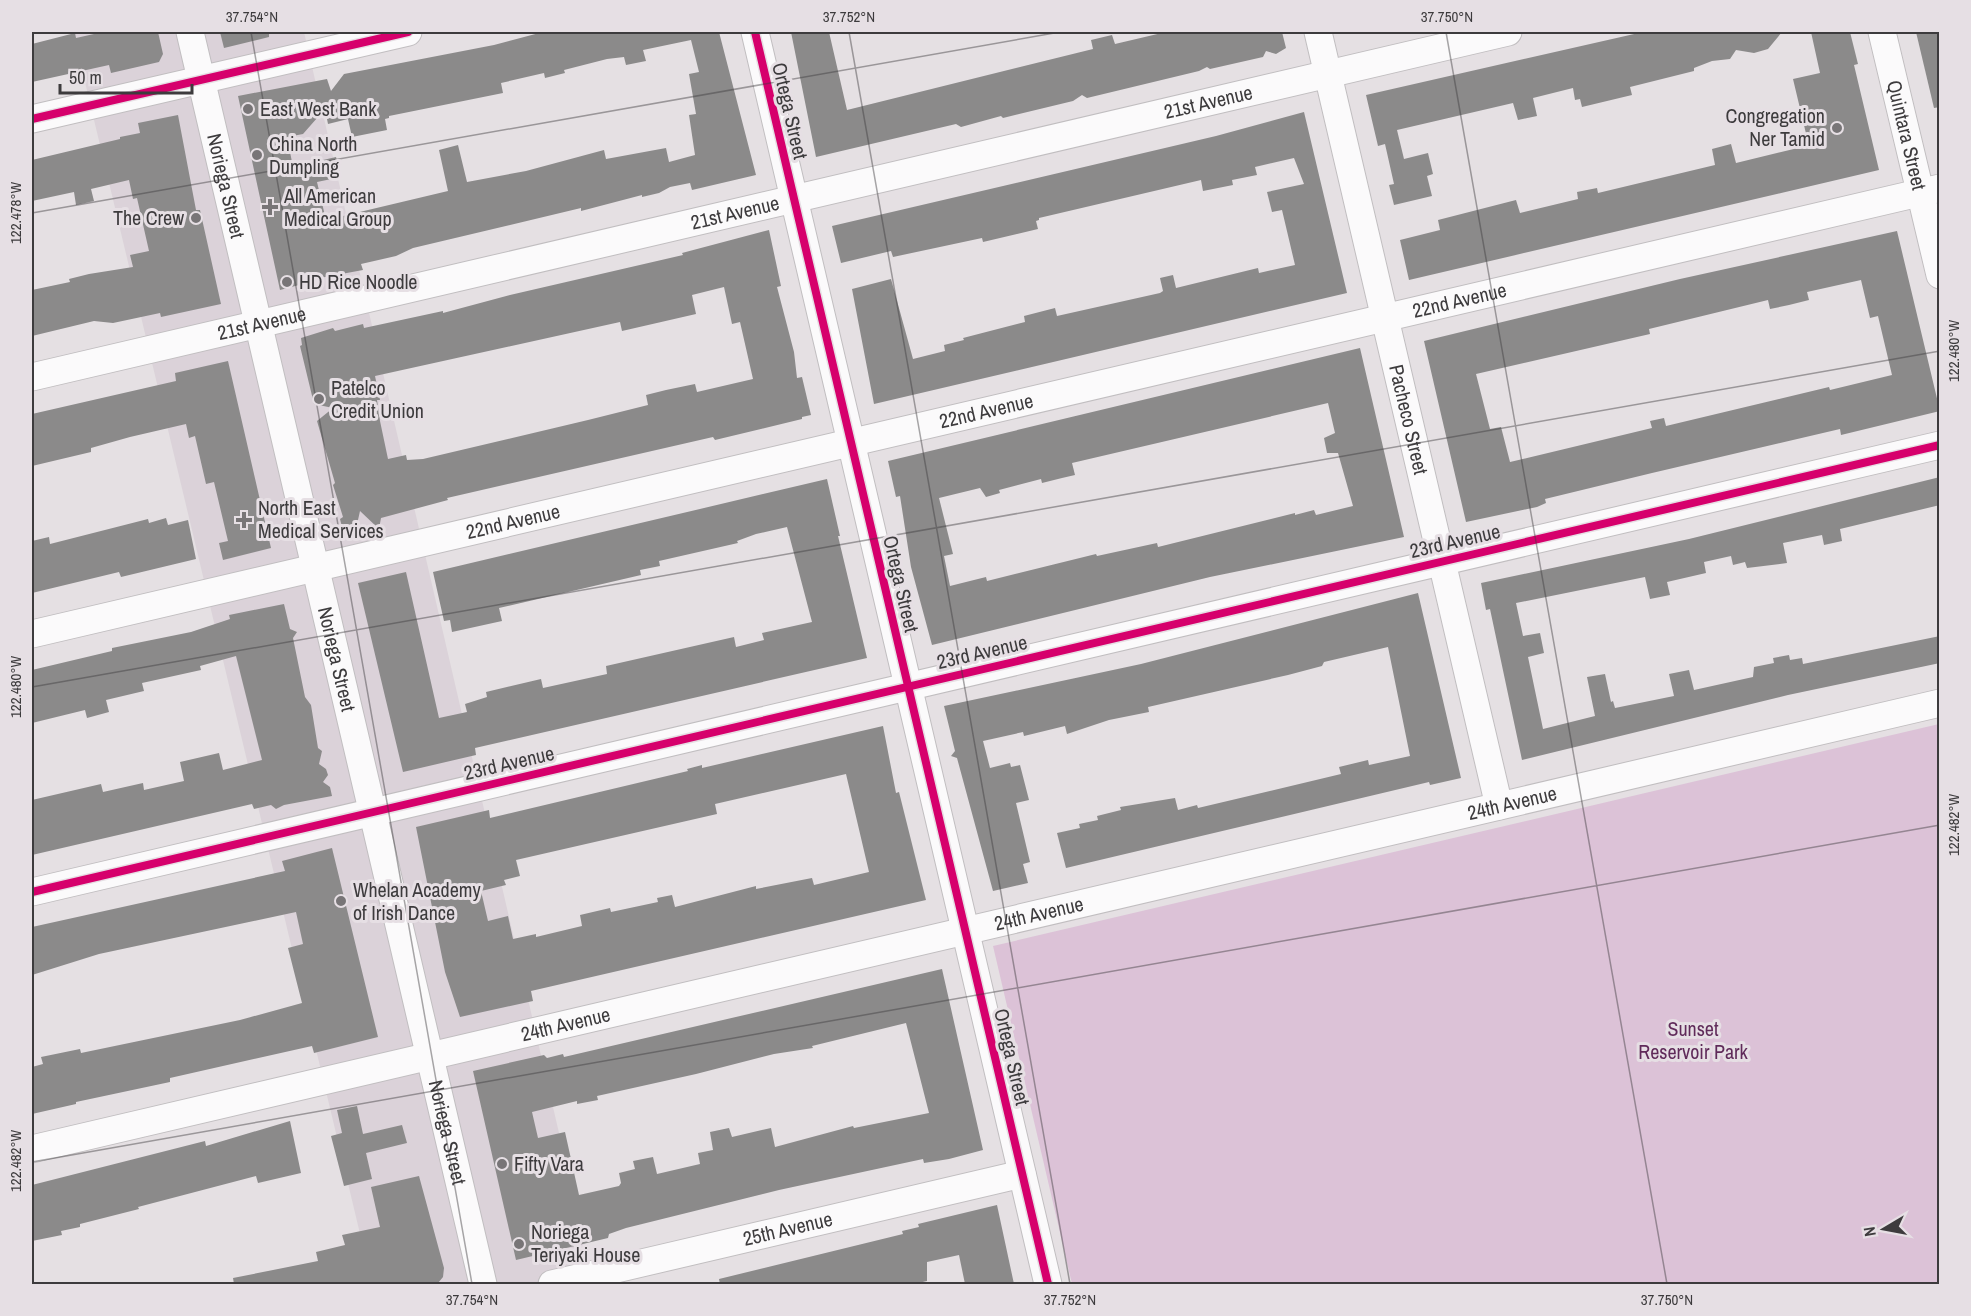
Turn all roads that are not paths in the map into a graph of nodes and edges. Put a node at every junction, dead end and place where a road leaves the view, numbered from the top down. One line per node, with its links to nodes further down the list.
1 (190, 32): 8 (street, Noriega Street)
2 (408, 32): 8 (street)
3 (755, 32): 11 (street, Ortega Street)
4 (1318, 32): 7 (street, Pacheco Street)
5 (1508, 32): 7 (street, 21st Avenue)
6 (1882, 32): 10 (street, Quintara Street)
7 (1327, 74): 11 (street, 21st Avenue); 13 (street, Pacheco Street)
8 (202, 80): 9 (street); 14 (street, Noriega Street)
9 (32, 119)
10 (1930, 190): 12 (street, Quintara Street); 13 (street, 22nd Avenue)
11 (794, 199): 14 (street, 21st Avenue); 16 (street, Ortega Street)
12 (1940, 275)
13 (1384, 318): 16 (street, 22nd Avenue); 18 (street, Pacheco Street)
14 (259, 324): 15 (street, 21st Avenue); 19 (street, Noriega Street)
15 (32, 377)
16 (851, 443): 19 (street, 22nd Avenue); 21 (street, Ortega Street)
17 (1940, 445): 18 (street, 23rd Avenue)
18 (1442, 561): 21 (street, 23rd Avenue); 23 (street, Pacheco Street)
19 (315, 568): 20 (street, 22nd Avenue); 24 (street, Noriega Street)
20 (32, 634)
21 (908, 686): 24 (street, 23rd Avenue); 26 (street, Ortega Street)
22 (1940, 703): 23 (street, 24th Avenue)
23 (1499, 806): 26 (street, 24th Avenue)
24 (373, 812): 25 (street, 23rd Avenue); 27 (street, Noriega Street)
25 (32, 892)
26 (965, 931): 27 (street, 24th Avenue); 29 (street, Ortega Street)
27 (430, 1056): 28 (street, 24th Avenue); 30 (street, Noriega Street)
28 (32, 1149)
29 (1022, 1174): 31 (street, 25th Avenue); 32 (street, Ortega Street)
30 (483, 1284)
31 (552, 1284)
32 (1048, 1284)

